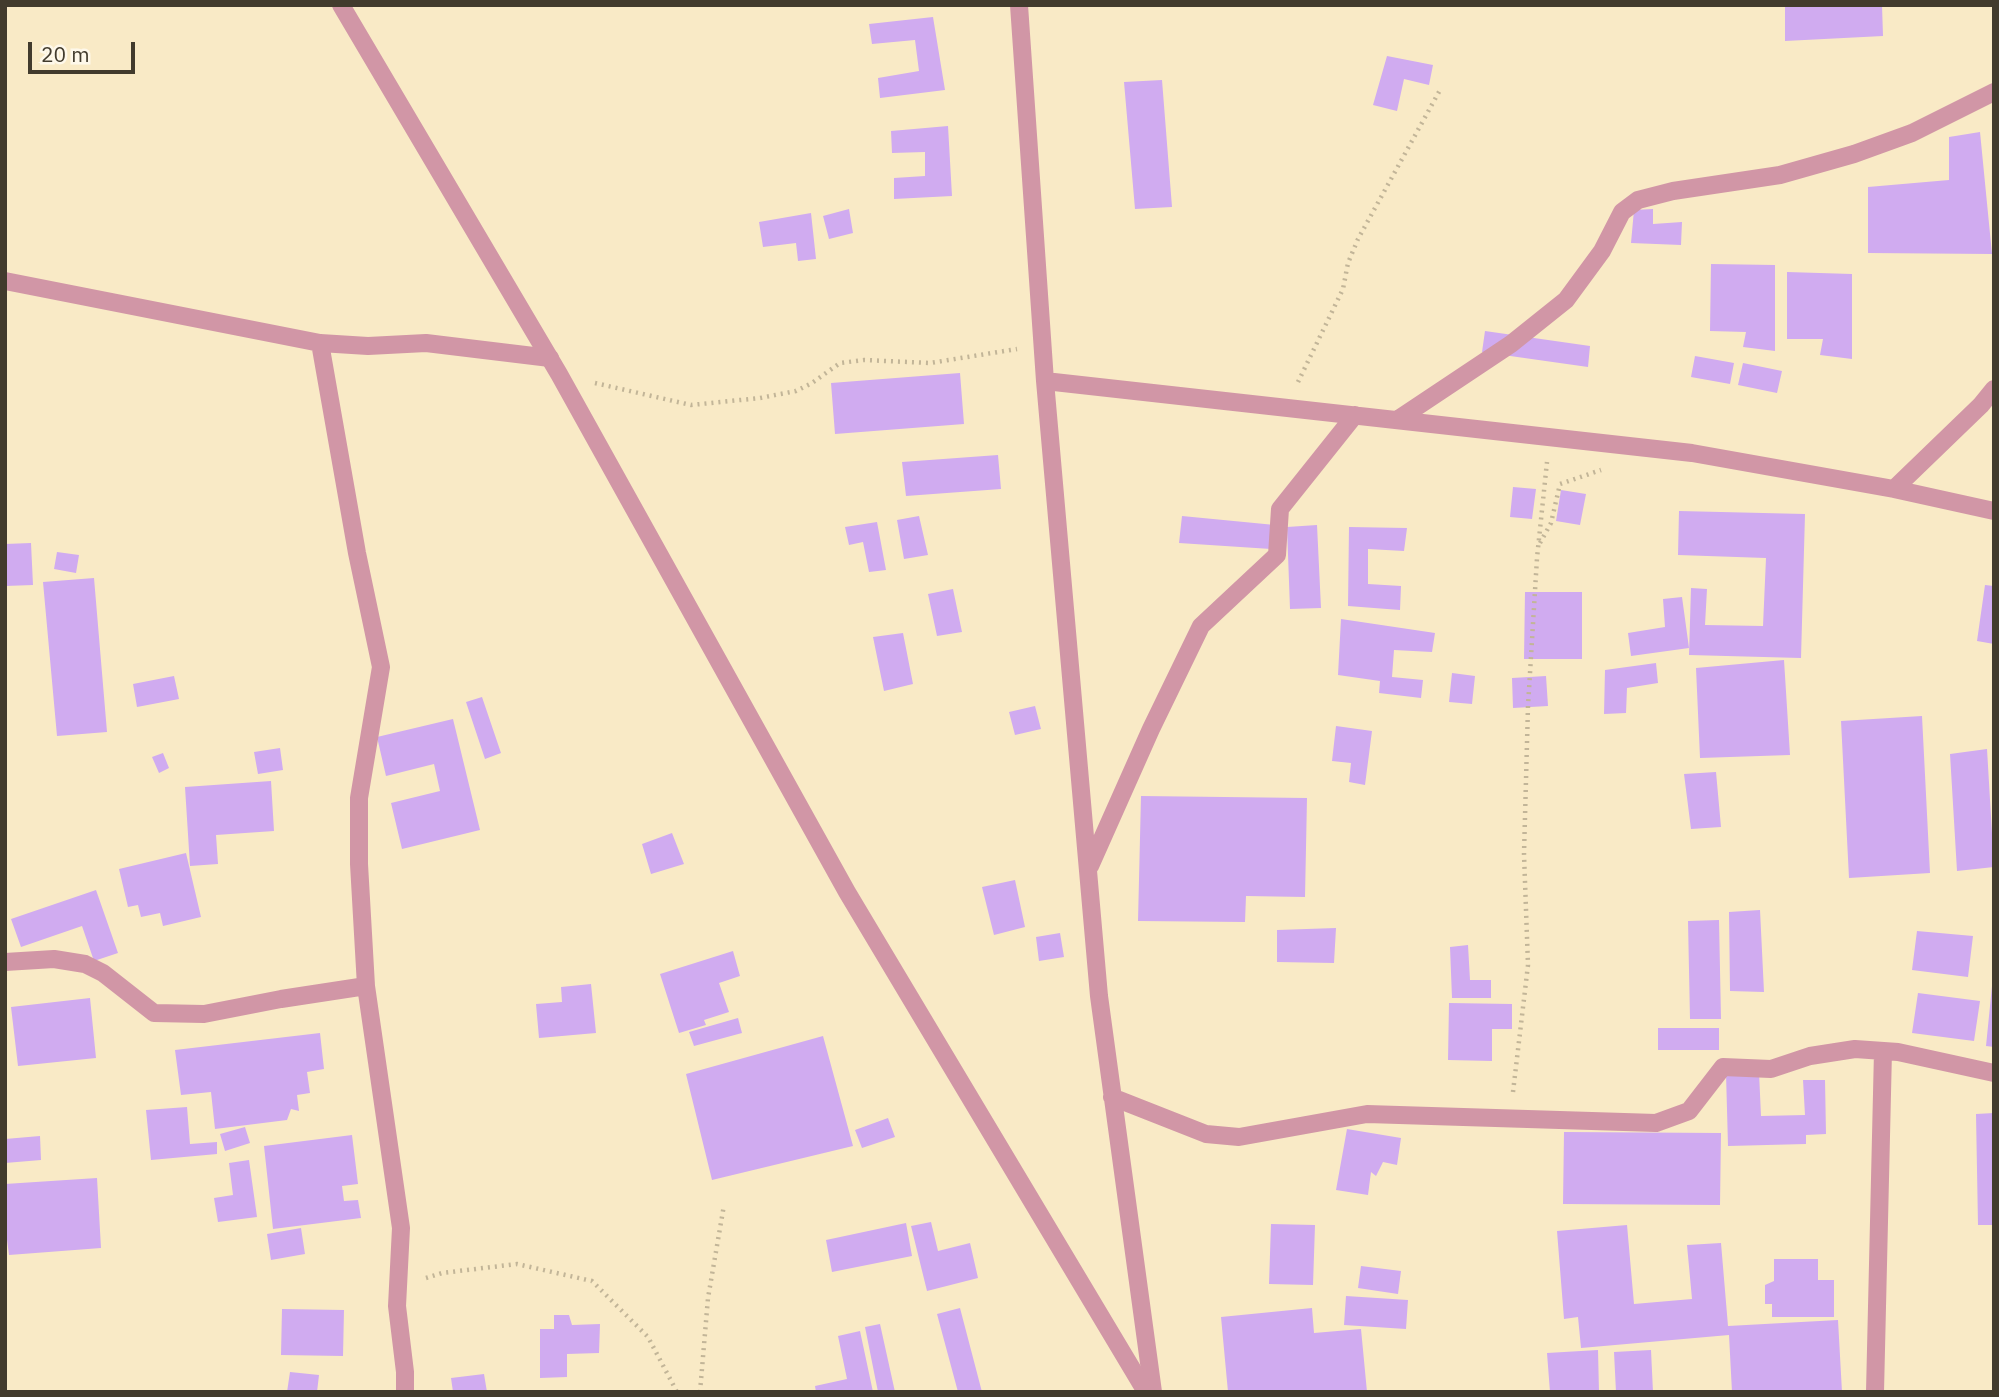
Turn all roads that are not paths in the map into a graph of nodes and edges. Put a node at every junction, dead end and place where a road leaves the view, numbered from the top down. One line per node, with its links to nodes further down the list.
1 (341, 5): 6 (street)
2 (1019, 5): 7 (street)
3 (1994, 92): 10 (street)
4 (5, 281): 5 (street)
5 (320, 343): 6 (street); 15 (street)
6 (550, 358): 20 (street)
7 (1045, 381): 9 (street); 13 (street)
8 (1994, 389): 11 (street)
9 (1355, 415): 10 (street); 13 (street)
10 (1397, 420): 11 (street)
11 (1894, 489): 12 (street)
12 (1994, 511)
13 (1088, 869): 18 (street)
14 (5, 962): 15 (street)
15 (366, 986): 19 (street)
16 (1883, 1051): 17 (street); 18 (street); 22 (street)
17 (1994, 1073)
18 (1112, 1097): 21 (street)
19 (405, 1392)
20 (1146, 1392)
21 (1153, 1392)
22 (1875, 1392)

